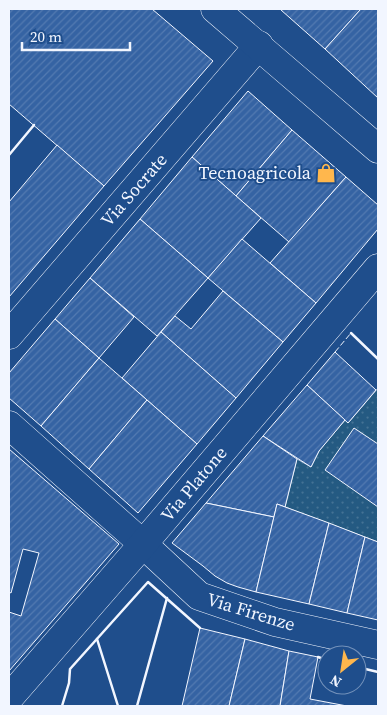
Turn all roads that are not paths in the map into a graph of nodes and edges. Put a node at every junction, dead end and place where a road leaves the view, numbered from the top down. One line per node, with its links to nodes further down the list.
1 (216, 9): 2 (street)
2 (259, 45): 3 (street); 5 (street, Via Socrate)
3 (378, 149)
4 (378, 268): 7 (street, Via Platone)
5 (9, 335)
6 (9, 425): 7 (street, Via Firenze)
7 (143, 544): 8 (street, Via Firenze); 9 (street, Via Platone)
8 (378, 645)
9 (9, 698)

